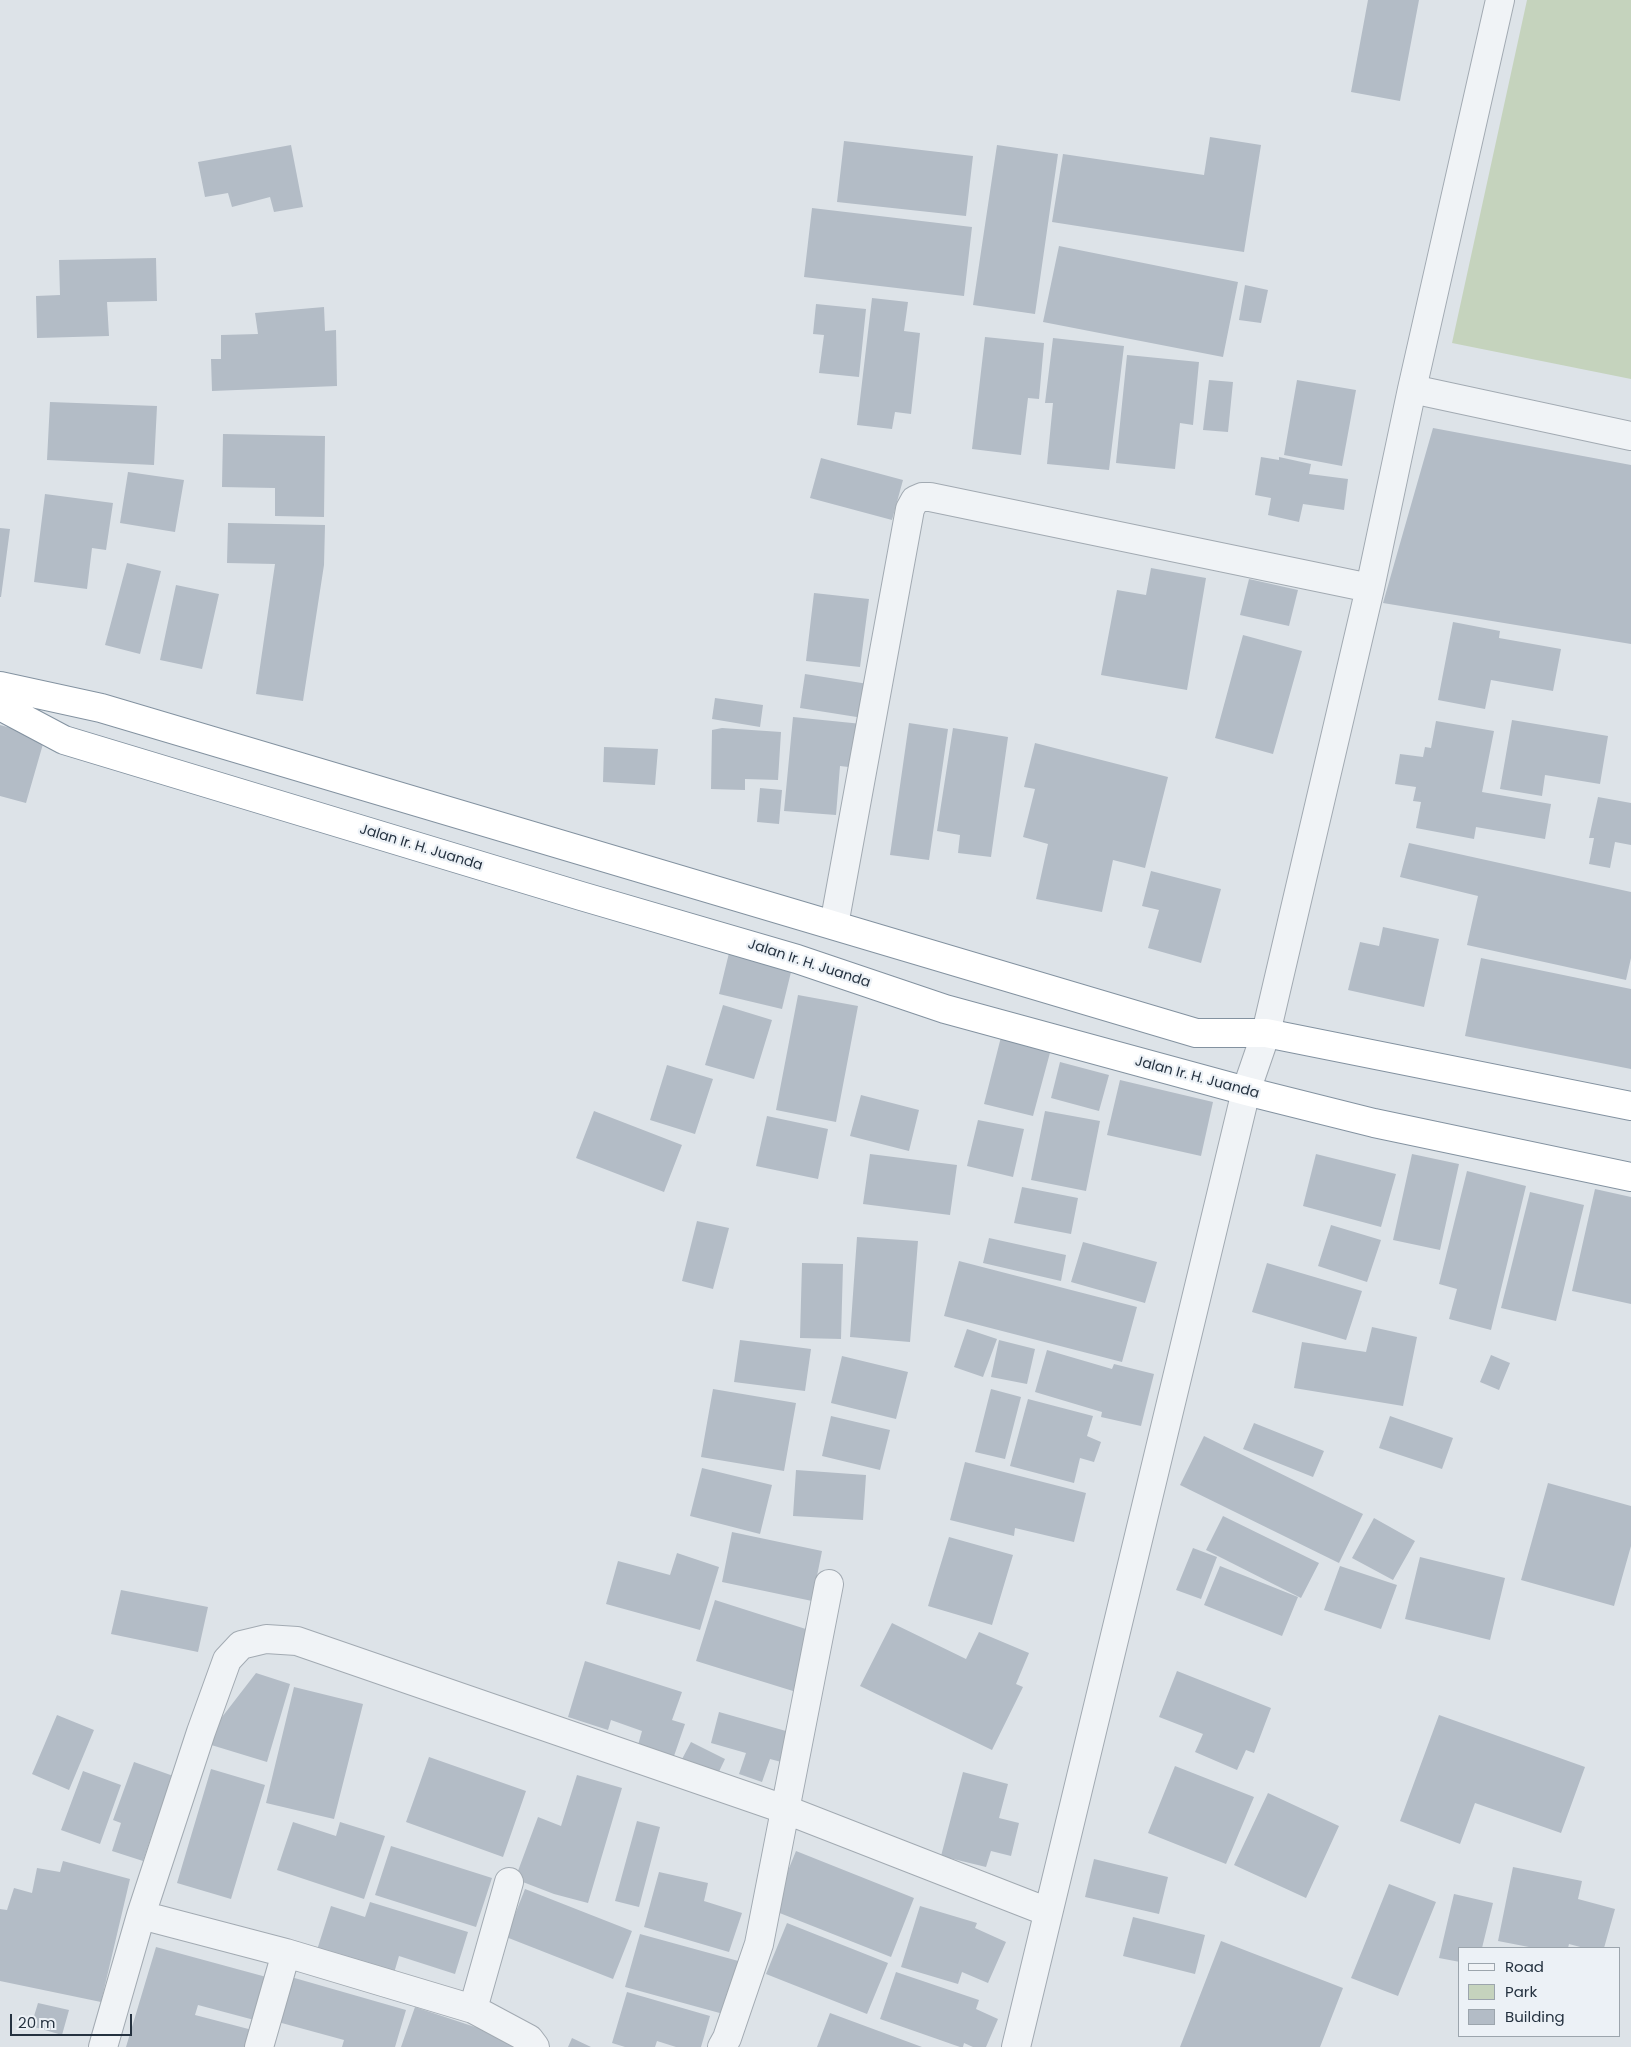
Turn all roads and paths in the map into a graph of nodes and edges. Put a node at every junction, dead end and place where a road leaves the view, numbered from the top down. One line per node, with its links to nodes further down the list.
1 (1500, 0): 2 (street)
2 (1412, 389): 3 (street); 4 (street)
3 (1631, 436)
4 (1370, 588): 7 (street); 8 (street)
5 (0, 686): 7 (highway)
6 (0, 706): 9 (highway, Jalan Ir. H. Juanda)
7 (834, 926): 8 (highway)
8 (1266, 1032): 9 (street); 10 (highway)
9 (1246, 1091): 11 (highway, Jalan Ir. H. Juanda); 15 (street)
10 (1631, 1106)
11 (1631, 1177)
12 (828, 1584): 13 (street)
13 (784, 1809): 15 (street); 16 (street); 22 (street)
14 (510, 1882): 18 (street)
15 (1048, 1912): 23 (street)
16 (141, 1915): 17 (street); 19 (street)
17 (286, 1953): 18 (street); 20 (street)
18 (473, 2009): 21 (street)
19 (103, 2047)
20 (259, 2047)
21 (535, 2047)
22 (722, 2047)
23 (1016, 2047)

